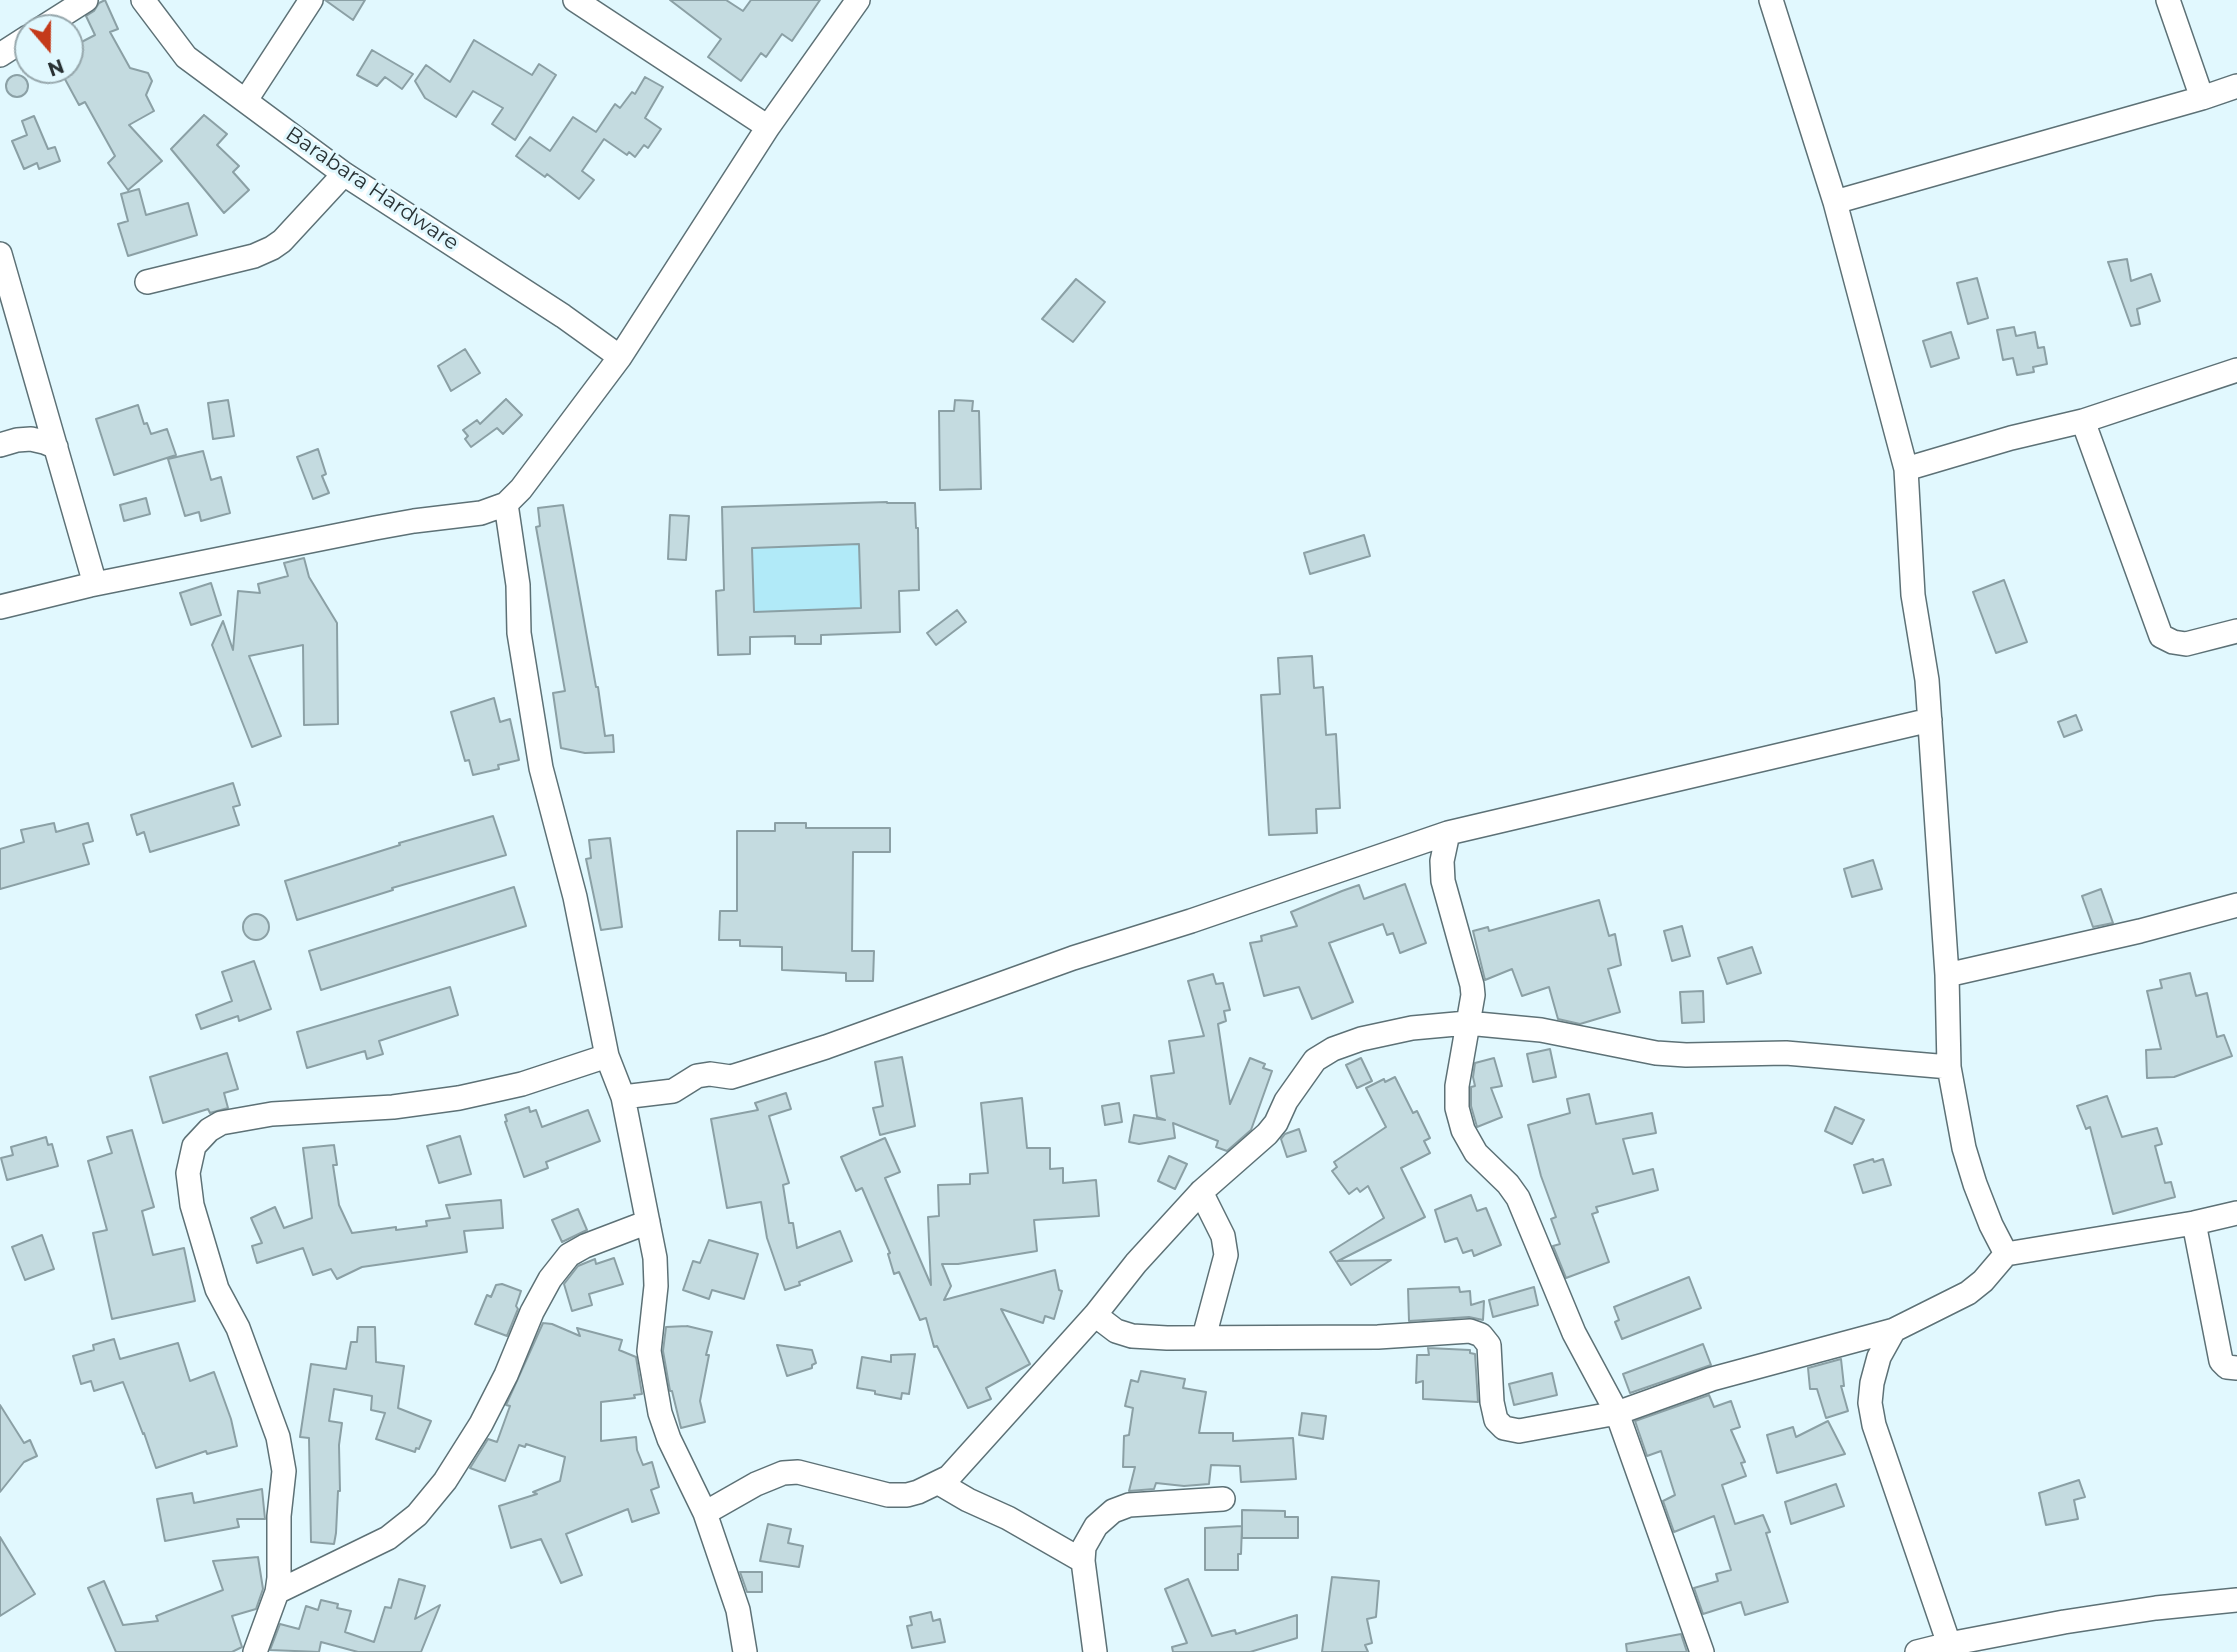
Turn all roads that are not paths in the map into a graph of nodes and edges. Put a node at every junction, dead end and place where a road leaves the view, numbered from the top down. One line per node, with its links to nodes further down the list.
1 (86, 0): 8 (street)
2 (143, 0): 11 (street, Barabara Hardware)
3 (311, 0): 11 (street)
4 (575, 0): 12 (street)
5 (858, 0): 12 (street)
6 (1771, 0): 14 (street)
7 (2168, 0): 10 (street)
8 (64, 14)
9 (2237, 86): 10 (street)
10 (2202, 98): 14 (street)
11 (246, 100): 13 (street, Barabara Hardware)
12 (768, 127): 17 (street)
13 (344, 174): 16 (street); 17 (street, Barabara Hardware)
14 (1835, 202): 22 (street)
15 (0, 254): 21 (street)
16 (147, 282)
17 (620, 357): 23 (street)
18 (2237, 370): 19 (street)
19 (2083, 421): 22 (street); 26 (street)
20 (0, 445): 21 (street)
21 (56, 447): 24 (street)
22 (1906, 470): 27 (street)
23 (506, 504): 24 (street); 32 (street)
24 (95, 584): 25 (street)
25 (0, 607)
26 (2237, 631)
27 (1930, 720): 28 (street); 30 (street)
28 (1448, 833): 31 (street); 34 (street)
29 (2237, 905): 30 (street)
30 (1947, 975): 33 (street)
31 (1467, 1023): 33 (street); 35 (street); 44 (street)
32 (607, 1056): 34 (street); 49 (street)
33 (1949, 1067): 39 (street)
34 (623, 1097): 37 (street)
35 (1200, 1192): 40 (street); 42 (street)
36 (2237, 1213): 38 (street)
37 (648, 1222): 47 (street); 49 (street)
38 (2194, 1223): 39 (street); 43 (street)
39 (2006, 1254): 41 (street)
40 (1096, 1315): 42 (street); 45 (street)
41 (1894, 1330): 44 (street); 51 (street)
42 (1204, 1337): 44 (street)
43 (2237, 1368)
44 (1617, 1413): 55 (street)
45 (939, 1483): 47 (street); 48 (street)
46 (1223, 1499): 48 (street)
47 (705, 1513): 53 (street)
48 (1083, 1562): 54 (street)
49 (277, 1592): 52 (street)
50 (2237, 1600): 51 (street)
51 (1950, 1644): 56 (street)
52 (255, 1652)
53 (745, 1652)
54 (1095, 1652)
55 (1702, 1652)
56 (1917, 1652)

